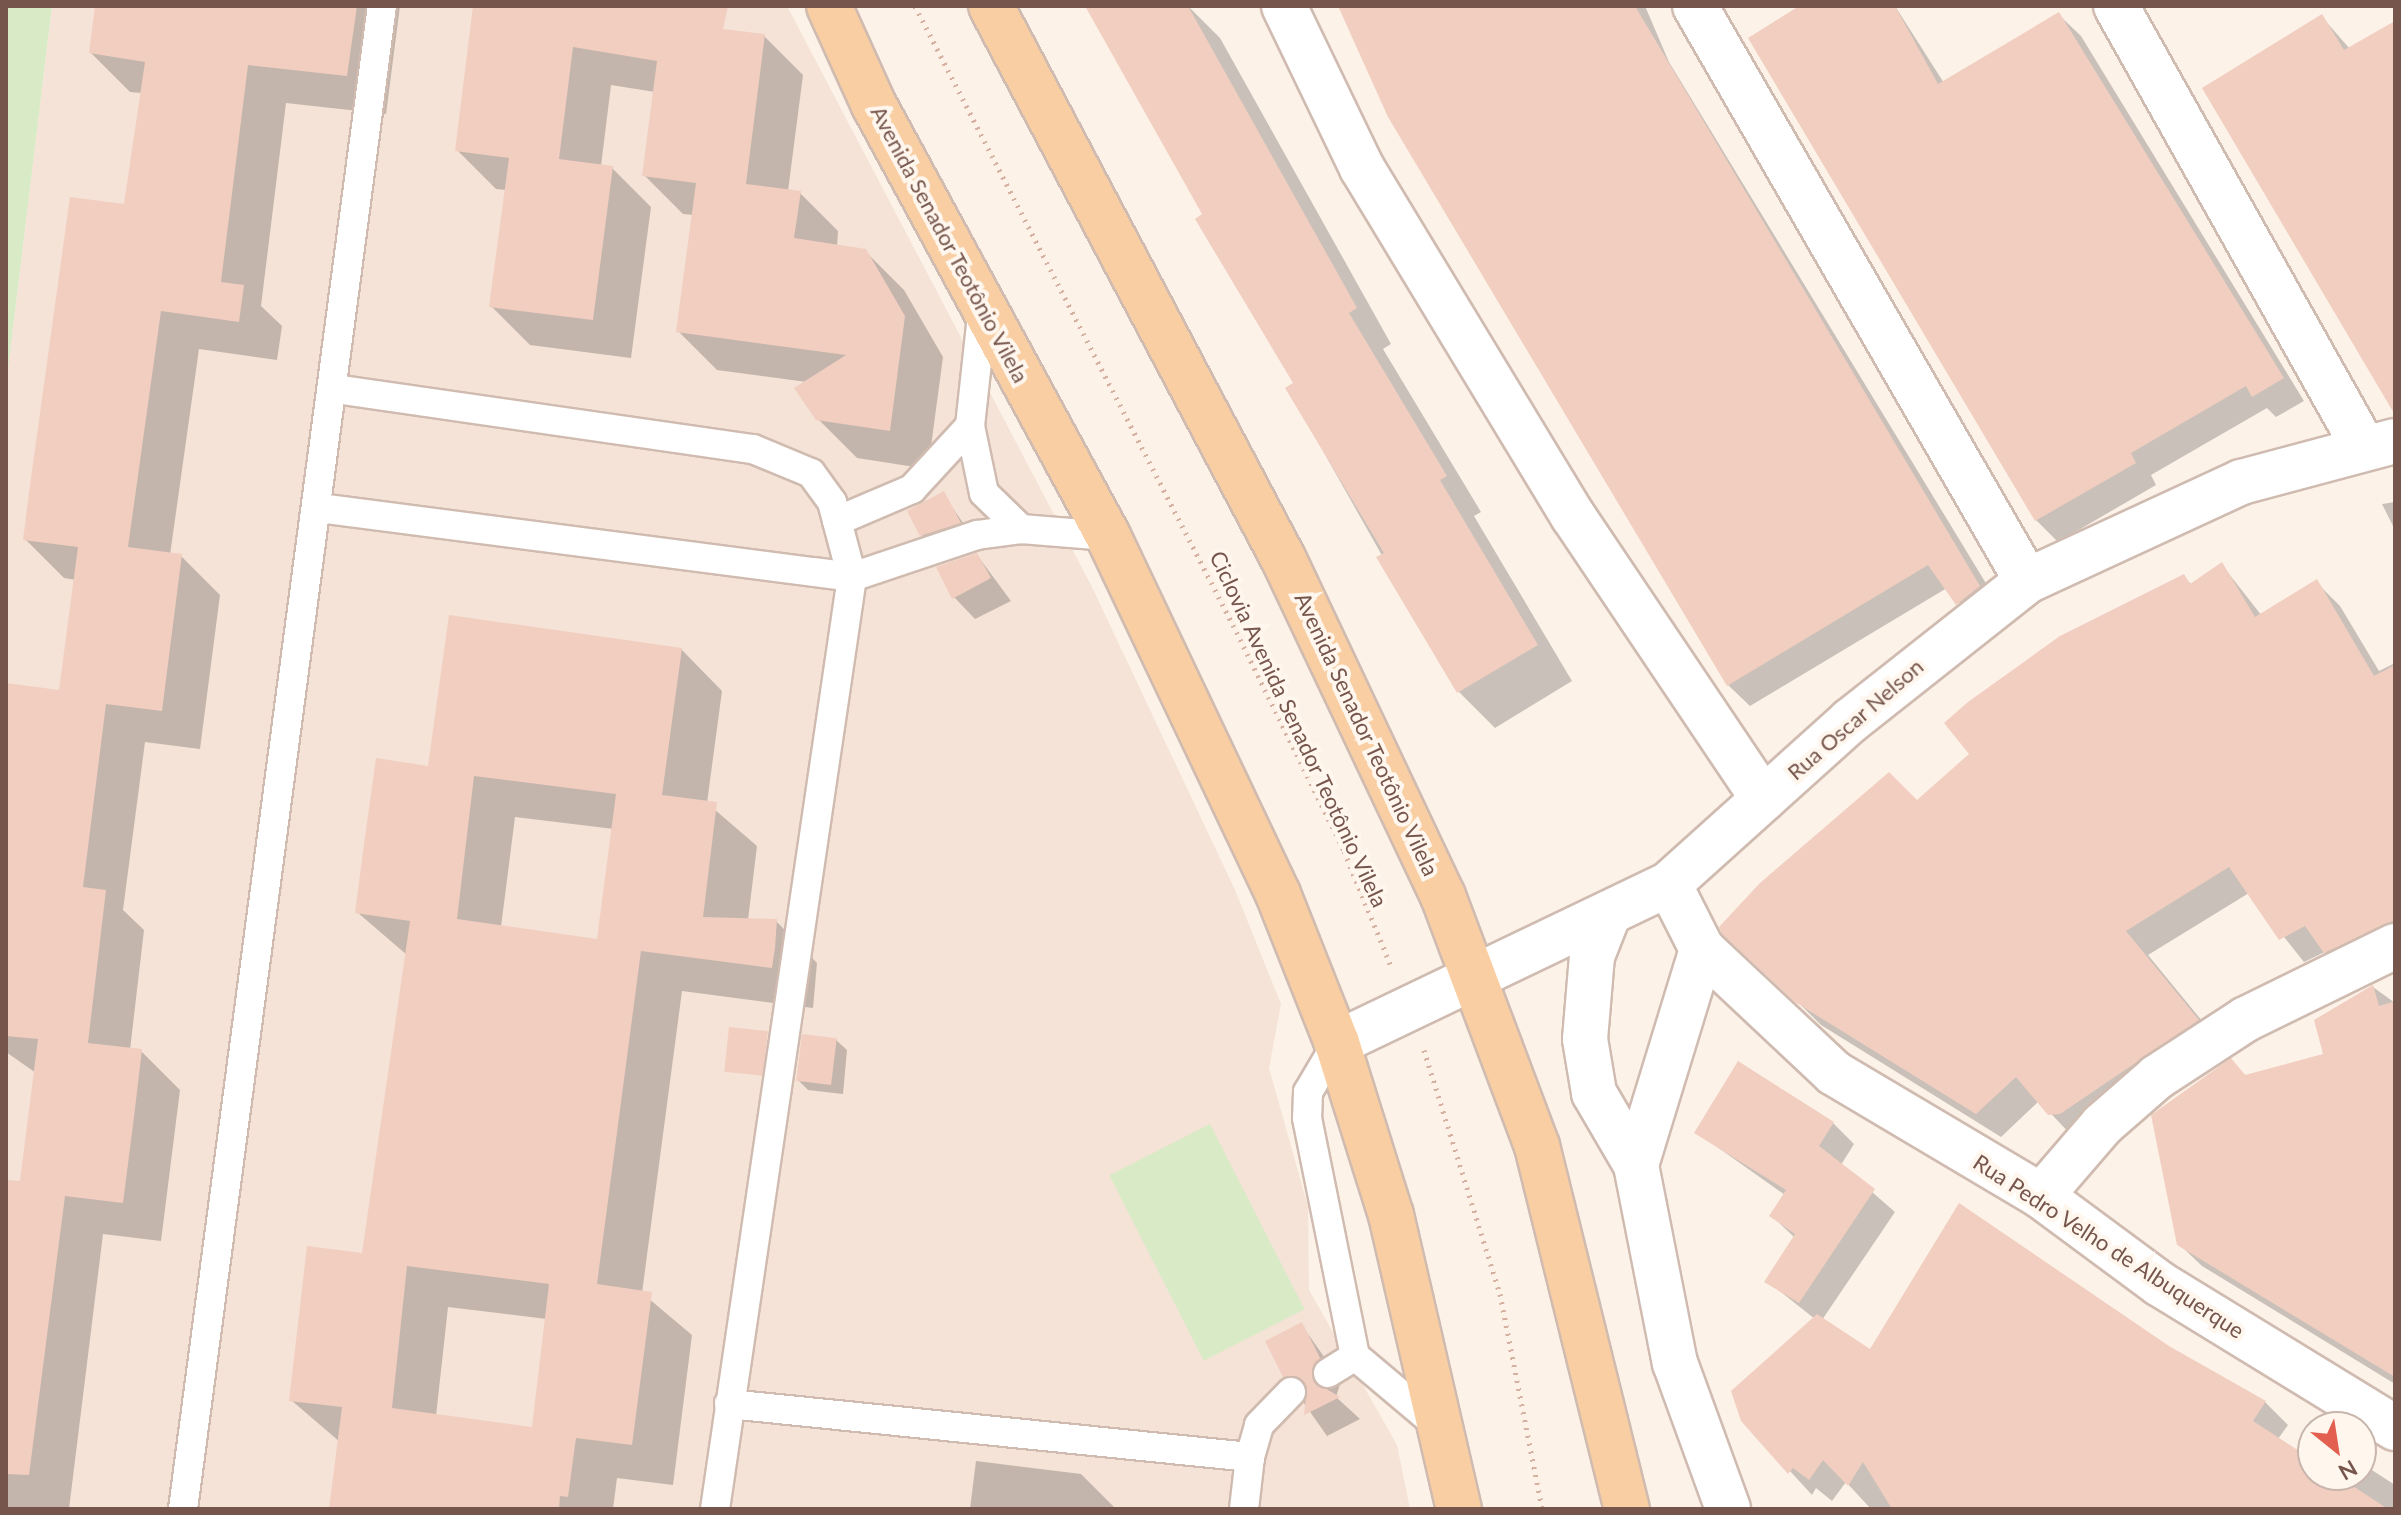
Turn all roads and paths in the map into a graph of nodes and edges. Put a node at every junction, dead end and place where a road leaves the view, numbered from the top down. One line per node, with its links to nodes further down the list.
1 (382, 6): 9 (lane)
2 (829, 6): 8 (main road, Avenida Senador Teotônio Vilela)
3 (915, 6): 24 (path, Ciclovia Avenida Senador Teotônio Vilela)
4 (991, 6): 23 (main road, Avenida Senador Teotônio Vilela)
5 (1284, 6): 18 (street)
6 (1695, 6): 17 (street)
7 (2116, 6): 11 (street)
8 (983, 305): 10 (lane); 15 (main road, Avenida Senador Teotônio Vilela)
9 (335, 389): 12 (lane); 13 (lane)
10 (970, 426): 13 (lane); 14 (lane)
11 (2379, 444): 17 (street, Rua Oscar Nelson)
12 (319, 508): 16 (lane); 35 (lane)
13 (837, 521): 16 (lane)
14 (1021, 529): 15 (lane); 16 (lane)
15 (1108, 536): 25 (main road, Avenida Senador Teotônio Vilela)
16 (852, 577): 31 (lane)
17 (2027, 581): 18 (street, Rua Oscar Nelson)
18 (1763, 799): 19 (street, Rua Oscar Nelson)
19 (1669, 884): 20 (street, Rua Oscar Nelson); 22 (street, Rua Pedro Velho de Albuquerque)
20 (1607, 918): 23 (street, Rua Oscar Nelson); 26 (street)
21 (2395, 946): 27 (street)
22 (1702, 949): 26 (street); 27 (street, Rua Pedro Velho de Albuquerque)
23 (1474, 972): 24 (street, Rua Oscar Nelson); 40 (main road, Avenida Senador Teotônio Vilela)
24 (1407, 1006): 25 (street, Rua Oscar Nelson); 39 (path, Ciclovia Avenida Senador Teotônio Vilela)
25 (1337, 1043): 28 (lane); 33 (main road, Avenida Senador Teotônio Vilela)
26 (1636, 1165): 41 (street)
27 (2041, 1196): 32 (street, Rua Pedro Velho de Albuquerque)
28 (1355, 1356): 29 (lane); 33 (lane)
29 (1328, 1373)
30 (1291, 1392): 34 (lane)
31 (729, 1404): 34 (lane); 36 (lane)
32 (2395, 1428)
33 (1443, 1431): 38 (main road, Avenida Senador Teotônio Vilela)
34 (1250, 1457): 37 (lane)
35 (183, 1509)
36 (715, 1509)
37 (1244, 1509)
38 (1459, 1509)
39 (1542, 1509)
40 (1627, 1509)
41 (1728, 1509)

